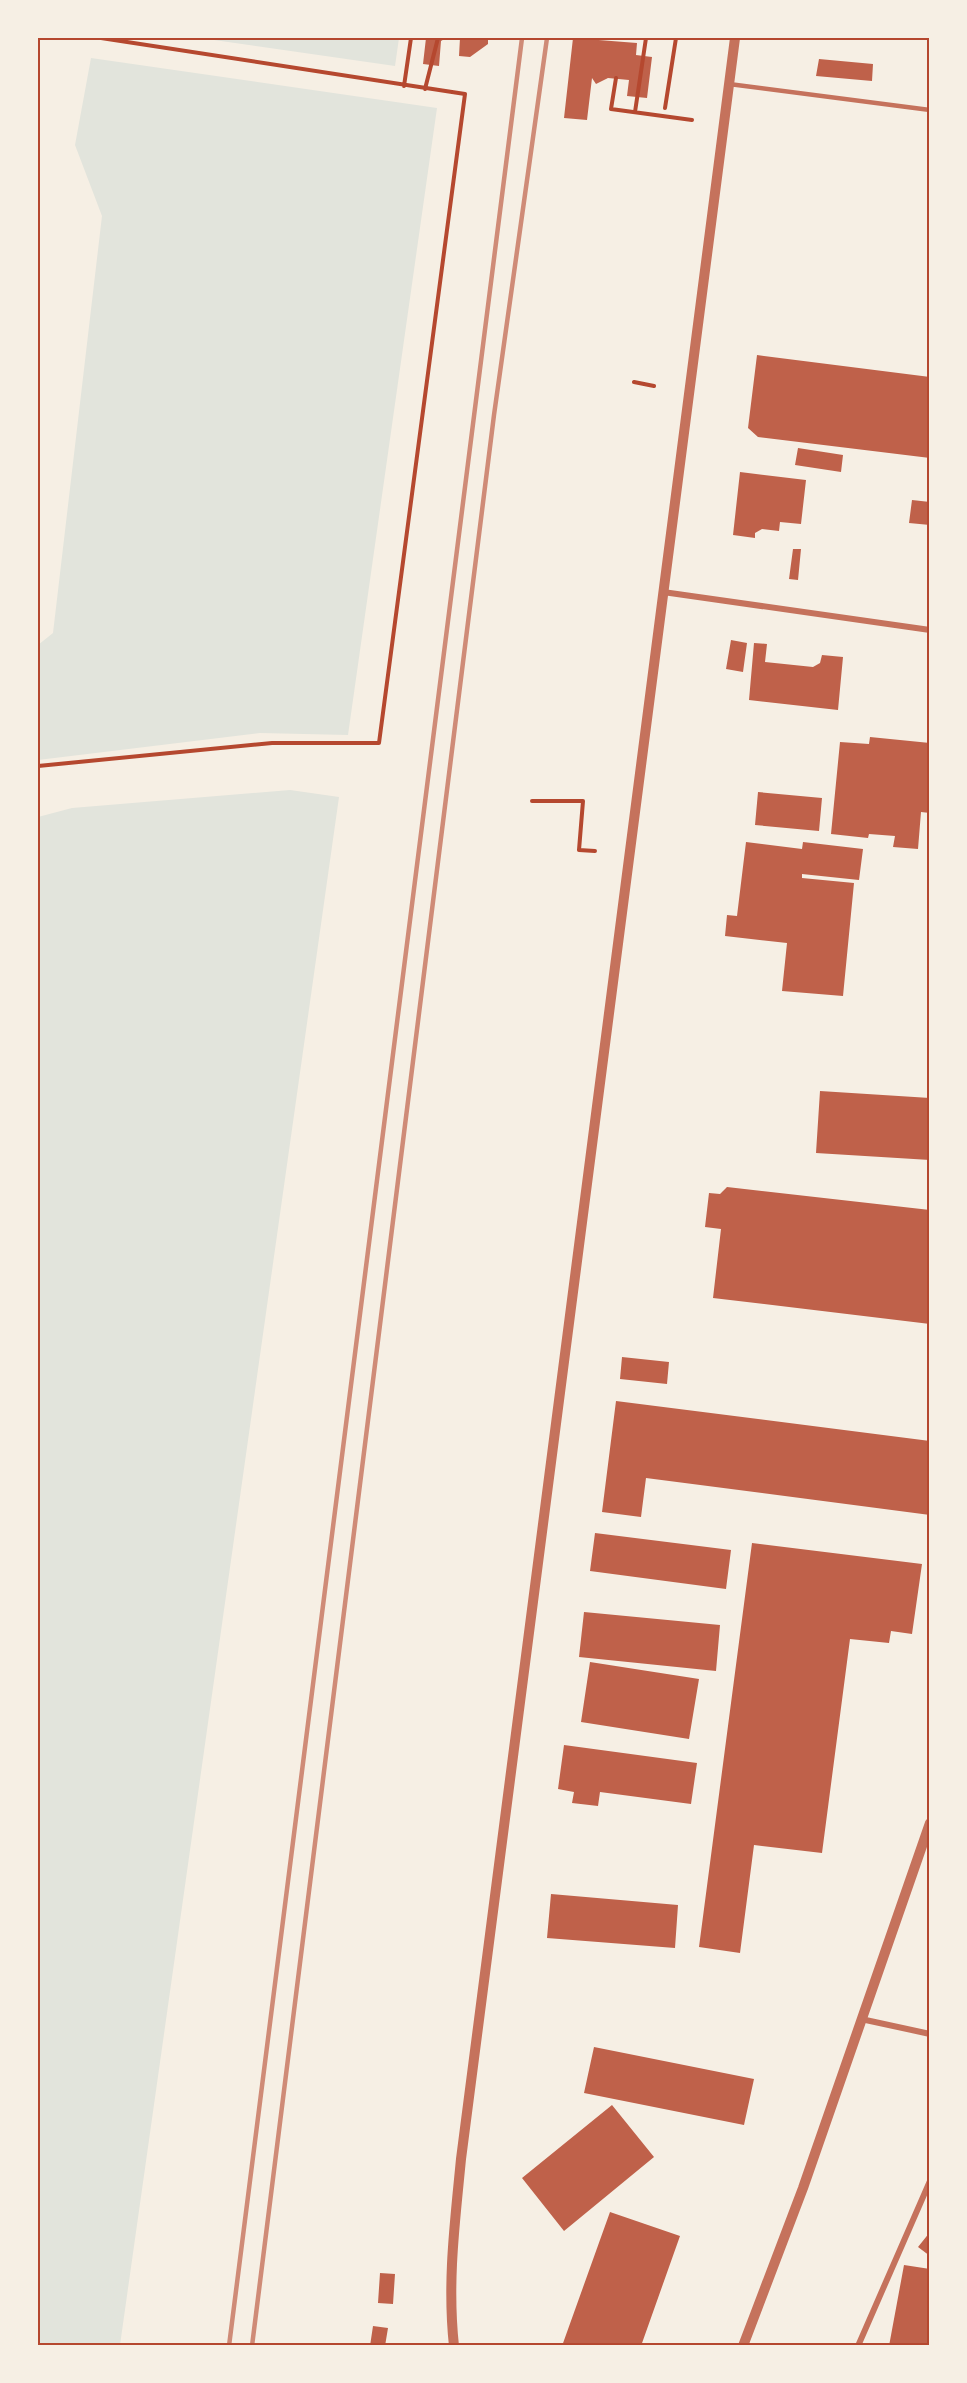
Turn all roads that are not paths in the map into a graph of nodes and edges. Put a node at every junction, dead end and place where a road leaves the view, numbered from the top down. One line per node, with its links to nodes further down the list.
1 (735, 38): 2 (street)
2 (729, 84): 3 (lane); 4 (street)
3 (930, 110)
4 (663, 592): 5 (street); 10 (street)
5 (930, 630)
6 (930, 1823): 7 (street)
7 (861, 2019): 8 (street); 11 (street)
8 (930, 2034)
9 (930, 2181): 12 (street)
10 (454, 2346)
11 (743, 2346)
12 (858, 2346)

